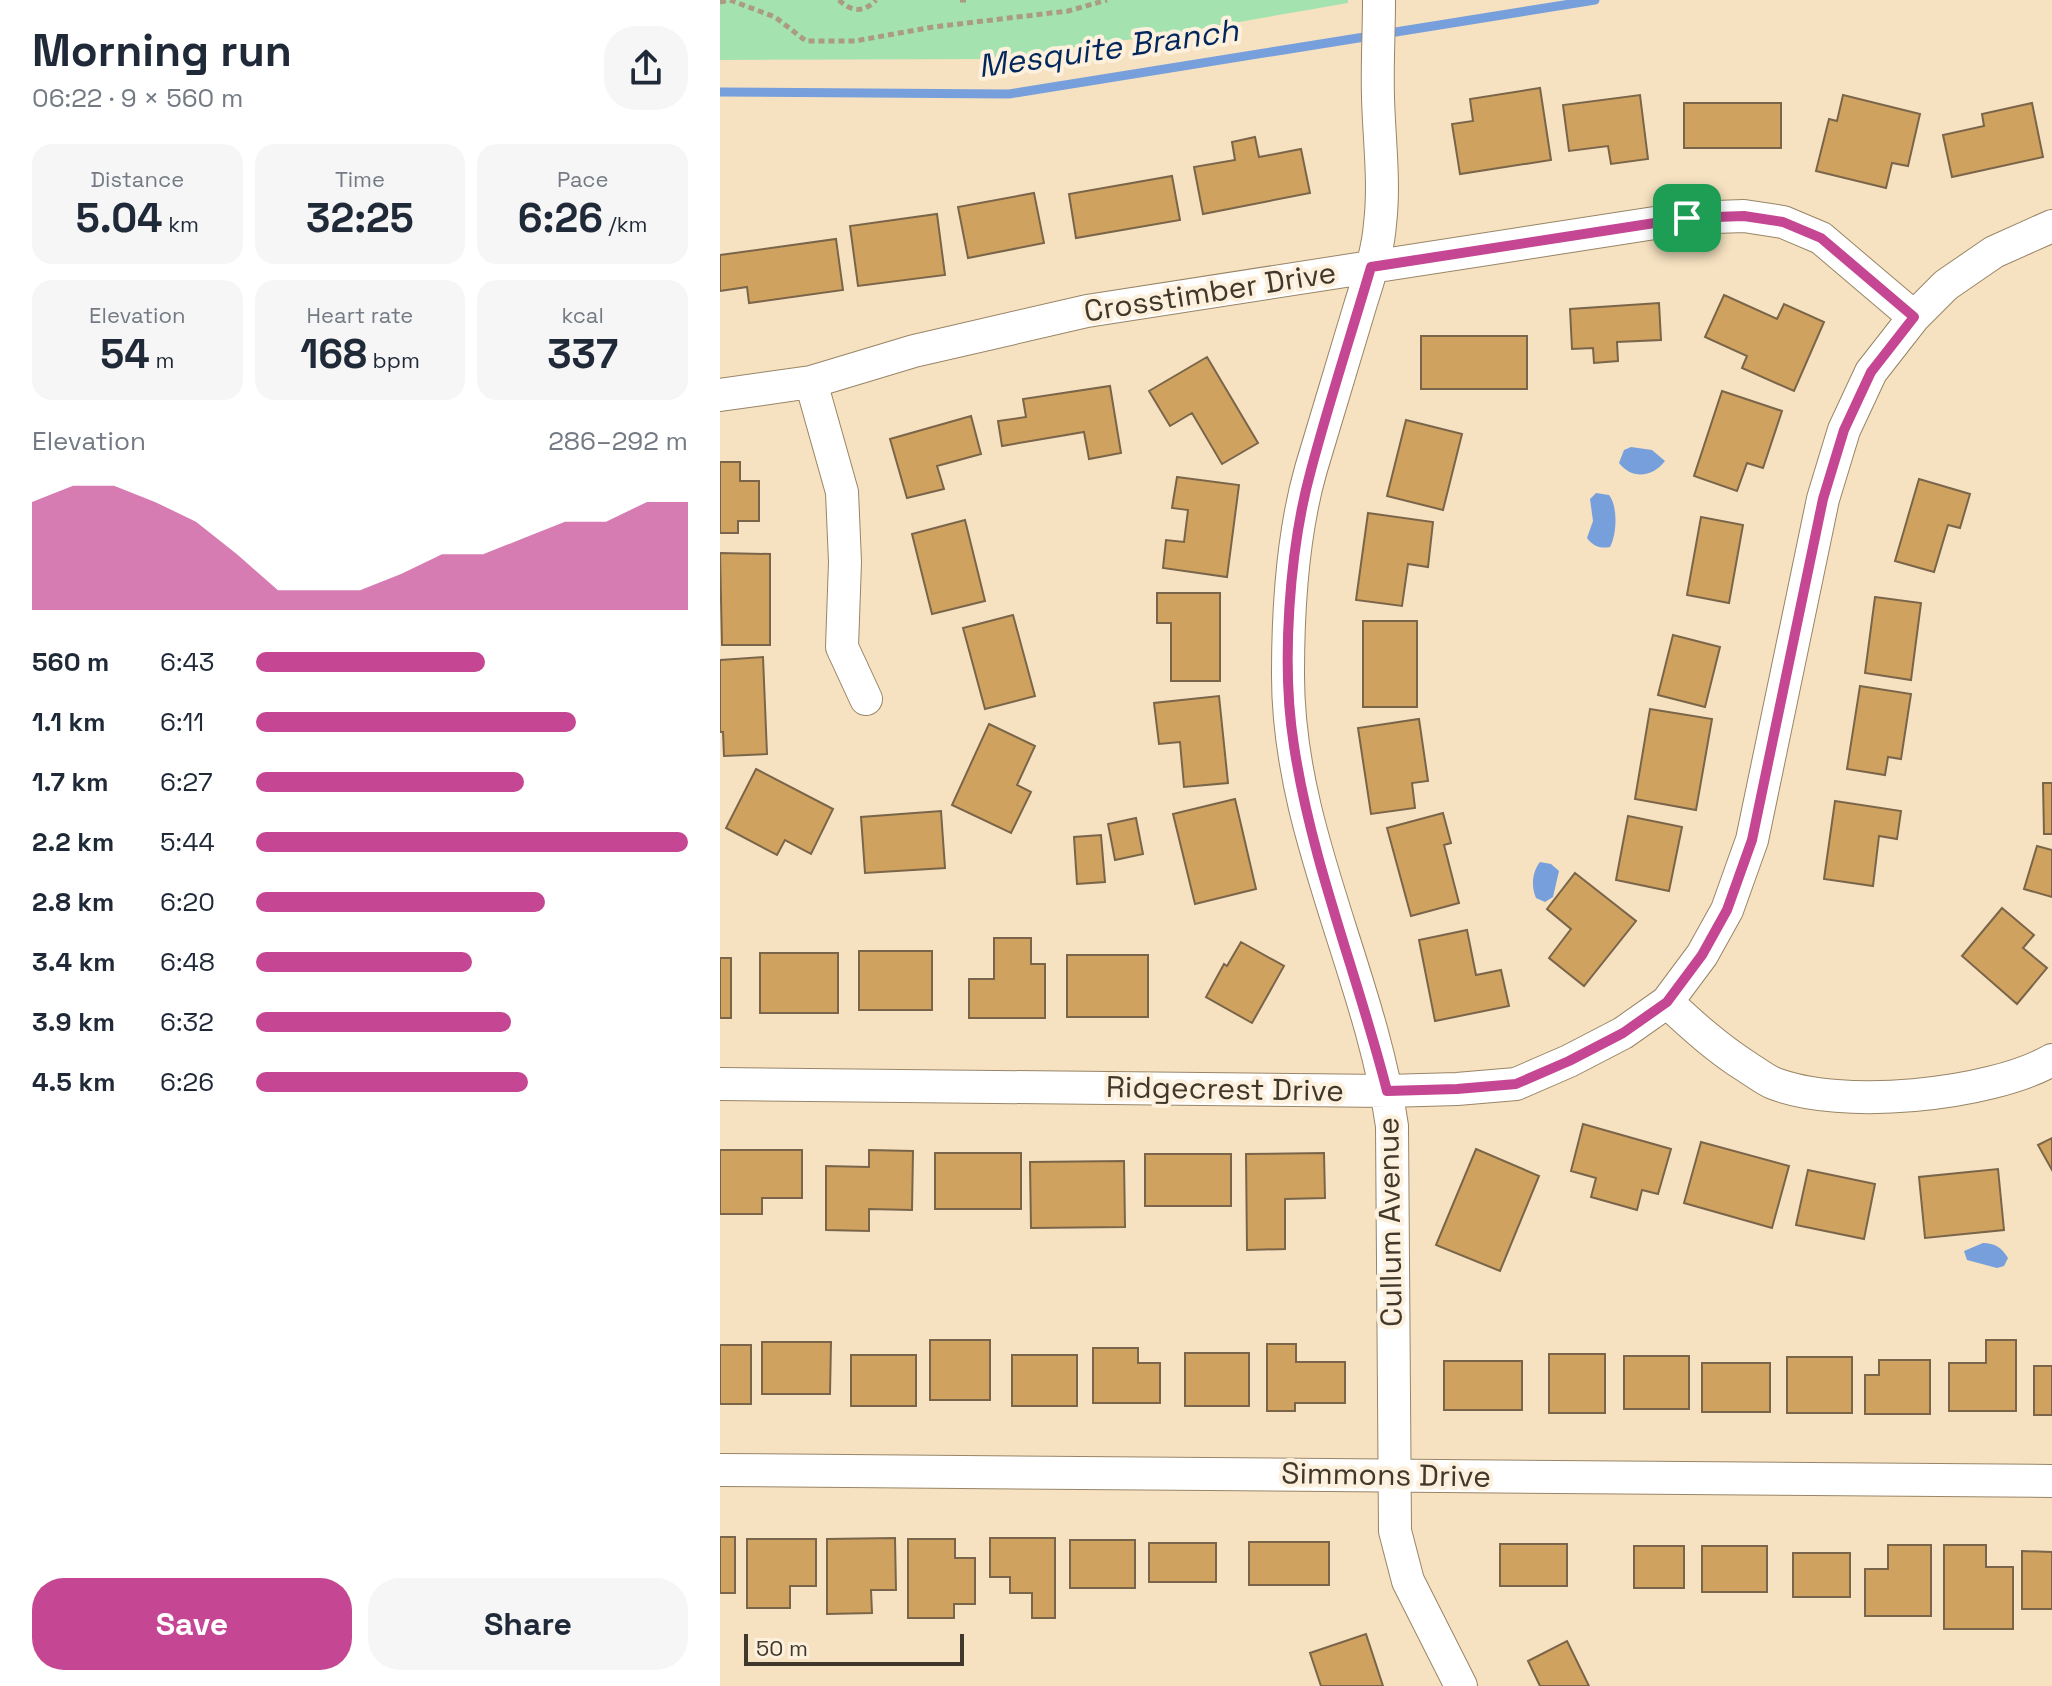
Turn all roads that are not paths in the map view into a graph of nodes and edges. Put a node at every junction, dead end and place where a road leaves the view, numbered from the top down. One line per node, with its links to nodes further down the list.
1 (1379, 0): 3 (street, Cullum Avenue)
2 (2052, 226): 4 (street, Ridgecrest Drive)
3 (1371, 267): 4 (street, Crosstimber Drive); 5 (street, Crosstimber Drive); 11 (street, Cullum Avenue)
4 (1914, 317): 8 (street, Ridgecrest Drive)
5 (811, 382): 6 (street, Crosstimber Drive); 7 (street)
6 (720, 395)
7 (866, 699)
8 (1667, 1002): 9 (street); 11 (street, Ridgecrest Drive)
9 (2052, 1060)
10 (720, 1084): 11 (street, Ridgecrest Drive)
11 (1387, 1091): 13 (street, Cullum Avenue)
12 (720, 1470): 13 (street, Simmons Drive)
13 (1393, 1475): 14 (street, Simmons Drive); 15 (street, Cullum Avenue)
14 (2052, 1481)
15 (1461, 1686)

